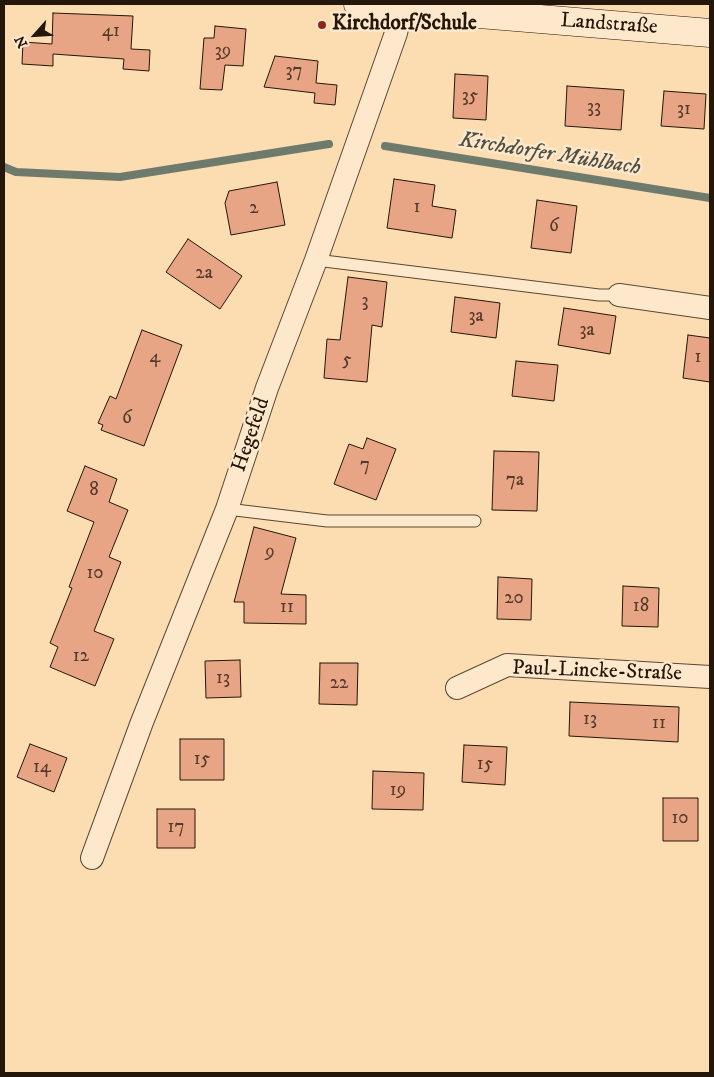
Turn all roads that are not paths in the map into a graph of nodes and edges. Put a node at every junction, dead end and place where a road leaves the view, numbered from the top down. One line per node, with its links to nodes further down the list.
1 (358, 4): 2 (street, Landstraße)
2 (391, 6): 3 (street, Landstraße); 4 (street, Hegefeld)
3 (710, 33)
4 (316, 260): 5 (lane); 7 (street, Hegefeld)
5 (619, 294): 6 (street)
6 (710, 308)
7 (227, 509): 8 (lane); 11 (street, Hegefeld)
8 (475, 521)
9 (710, 677): 10 (street, Paul-Lincke-Straße)
10 (457, 688)
11 (92, 858)

